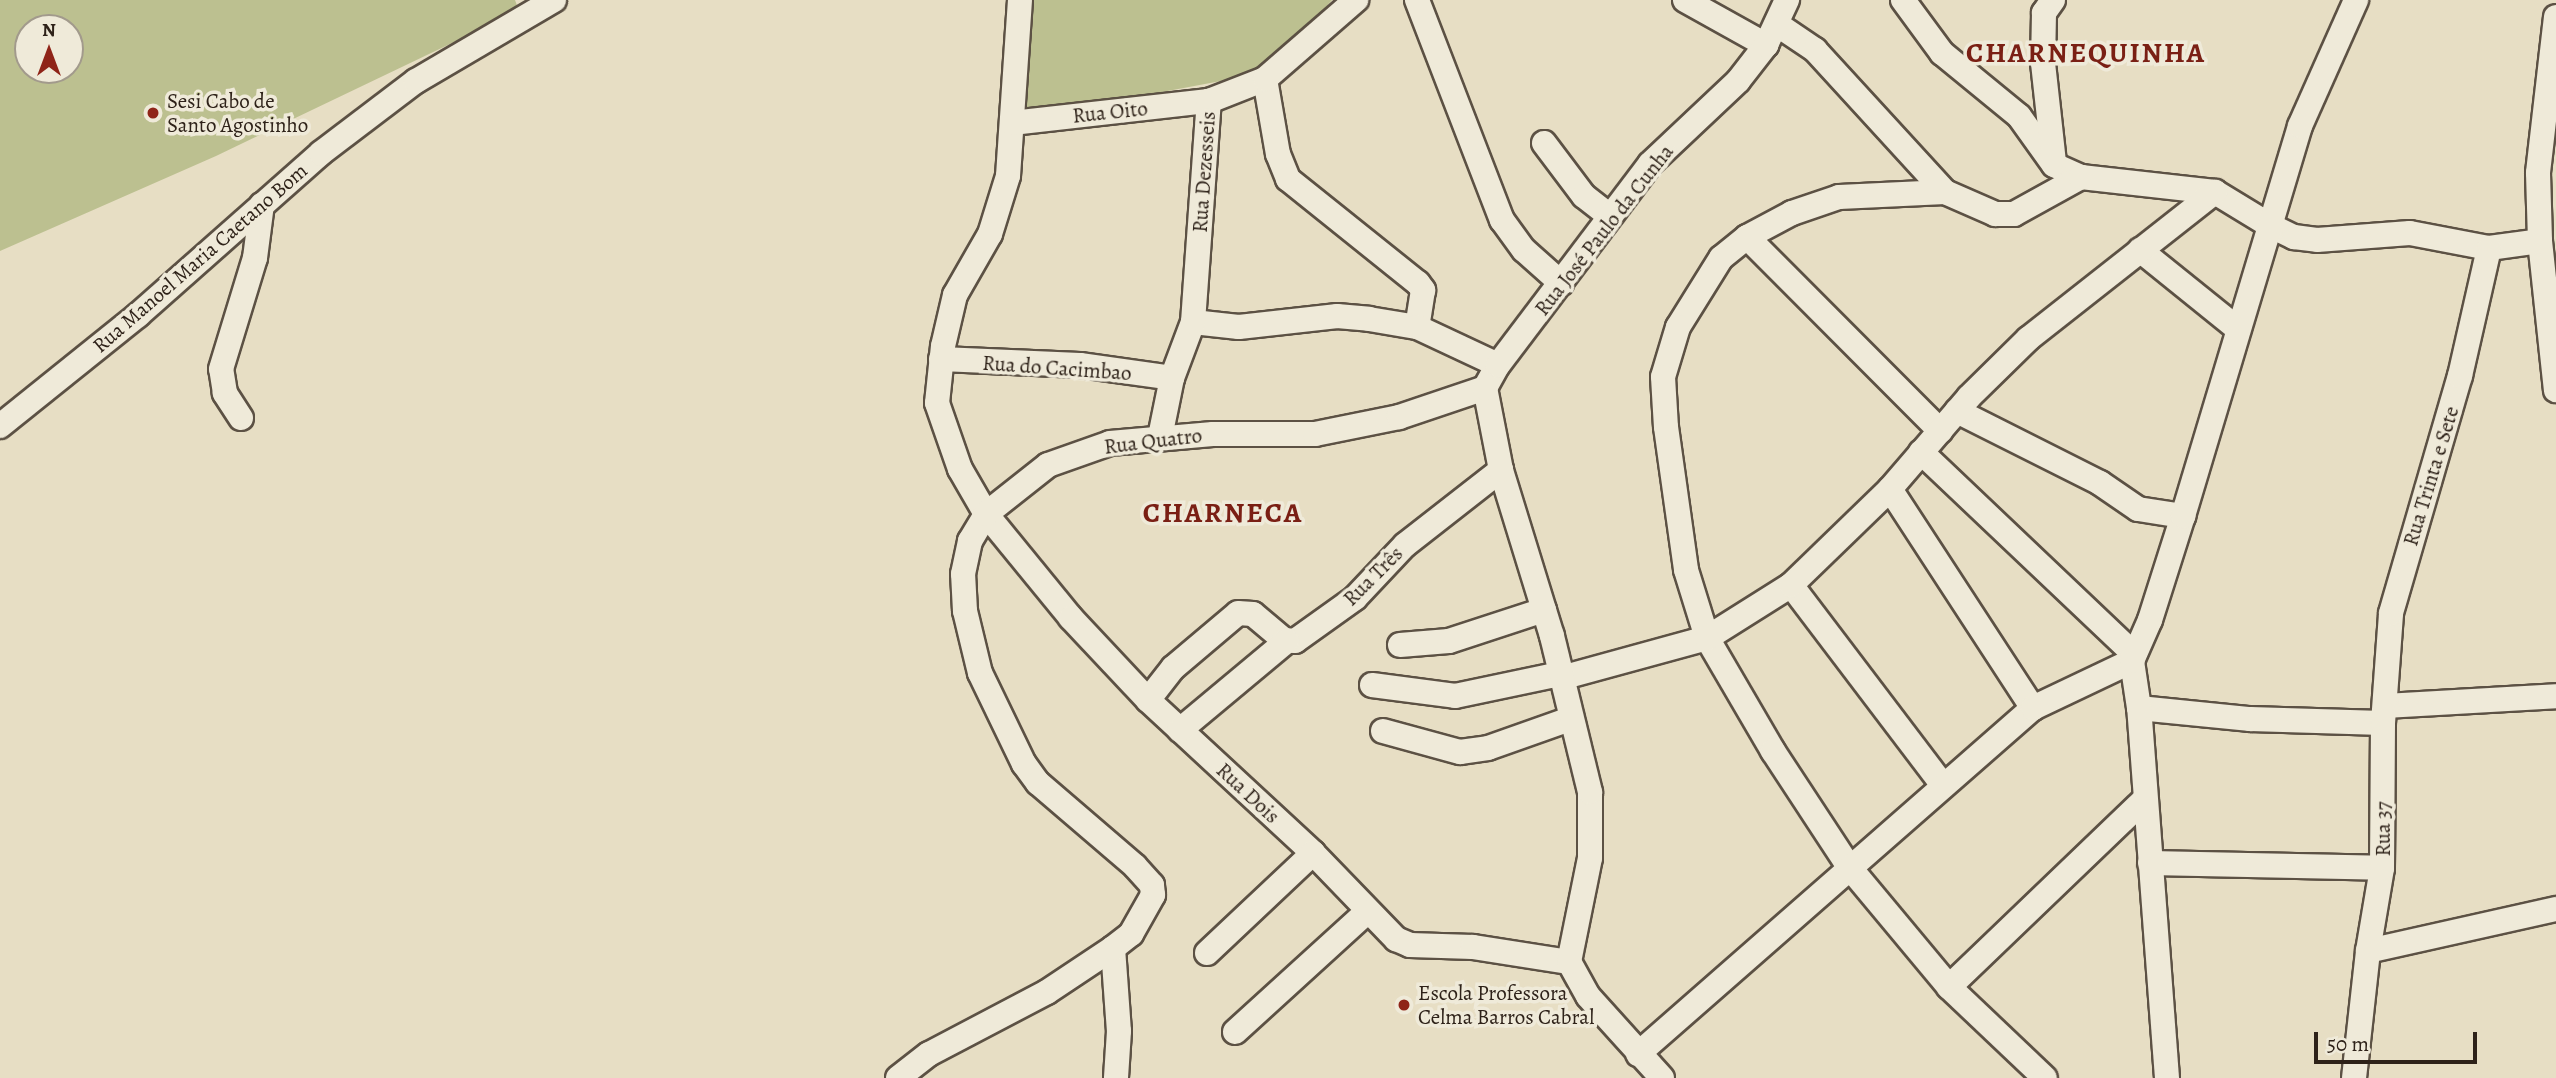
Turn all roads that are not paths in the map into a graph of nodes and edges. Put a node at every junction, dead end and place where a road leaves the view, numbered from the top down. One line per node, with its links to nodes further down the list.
1 (554, 0): 10 (street, Rua Manoel Maria Caetano Bom)
2 (1020, 0): 15 (street, Rua Dois)
3 (1356, 0): 13 (street, Rua Dezesseis)
4 (1418, 0): 28 (street)
5 (1685, 0): 12 (street)
6 (1787, 0): 12 (street, Rua José Paulo da Cunha)
7 (1903, 0): 17 (street)
8 (2356, 0): 23 (street)
9 (2043, 4): 17 (street)
10 (523, 8): 21 (street, Rua Manoel Maria Caetano Bom)
11 (2556, 17): 25 (street)
12 (1772, 35): 19 (street); 22 (street, Rua José Paulo da Cunha)
13 (1265, 79): 14 (street, Rua Dezesseis); 30 (street)
14 (1209, 102): 15 (street, Rua Oito); 29 (street, Rua Dezesseis)
15 (1012, 123): 32 (street, Rua Dois)
16 (1544, 143): 22 (street)
17 (2054, 165): 18 (street)
18 (2081, 177): 19 (street); 20 (street)
19 (1945, 192): 24 (street)
20 (2215, 192): 23 (street); 27 (street)
21 (262, 204): 38 (street); 39 (street, Rua Manoel Maria Caetano Bom)
22 (1610, 216): 28 (street, Rua José Paulo da Cunha)
23 (2269, 225): 26 (street); 31 (street)
24 (1746, 237): 40 (street); 49 (street)
25 (2540, 241): 26 (street); 36 (street)
26 (2488, 248): 59 (street, Rua Trinta e Sete)
27 (2140, 250): 31 (street); 37 (street)
28 (1560, 283): 33 (street, Rua José Paulo da Cunha)
29 (1193, 322): 30 (street); 34 (street, Rua Dezesseis)
30 (1417, 327): 33 (street)
31 (2238, 329): 46 (street)
32 (941, 359): 34 (street, Rua do Cacimbao); 45 (street, Rua Dois)
33 (1498, 365): 35 (street, Rua José Paulo da Cunha)
34 (1172, 378): 41 (street, Rua Dezesseis)
35 (1485, 388): 41 (street, Rua Quatro); 43 (street)
36 (2556, 390)
37 (1957, 411): 40 (street); 46 (street)
38 (241, 418)
39 (0, 426)
40 (1940, 431): 42 (street)
41 (1160, 437): 45 (street, Rua Quatro)
42 (1921, 452): 44 (street); 52 (street)
43 (1501, 470): 48 (street); 50 (street, Rua Três)
44 (1890, 489): 47 (street); 57 (street)
45 (986, 514): 56 (street, Rua Dois); 71 (street)
46 (2183, 516): 52 (street)
47 (1791, 585): 49 (street); 63 (street)
48 (1544, 610): 51 (street); 53 (street)
49 (1707, 638): 53 (street); 67 (street)
50 (1287, 641): 56 (street); 61 (street, Rua Três)
51 (1400, 645)
52 (2133, 658): 57 (street); 58 (street)
53 (1560, 676): 54 (street); 60 (street)
54 (1372, 685)
55 (2556, 696): 59 (street)
56 (1148, 700): 61 (street, Rua Dois)
57 (2033, 708): 63 (street)
58 (2140, 708): 59 (street); 64 (street)
59 (2384, 715): 68 (street, Rua 37)
60 (1570, 719): 62 (street); 74 (street)
61 (1180, 730): 65 (street, Rua Dois)
62 (1383, 731)
63 (1942, 784): 67 (street)
64 (2144, 800): 66 (street); 75 (street)
65 (1313, 853): 70 (street, Rua Dois); 73 (street)
66 (2150, 863): 68 (street); 82 (street)
67 (1850, 868): 75 (street); 77 (street)
68 (2382, 868): 72 (street, Rua 37)
69 (2556, 909): 72 (street)
70 (1367, 912): 74 (street, Rua Dois); 76 (street)
71 (1113, 948): 78 (street); 79 (street)
72 (2368, 951): 83 (street)
73 (1208, 953)
74 (1569, 962): 77 (street)
75 (1949, 987): 81 (street)
76 (1236, 1032)
77 (1638, 1054): 80 (street)
78 (898, 1078)
79 (1116, 1078)
80 (1662, 1078)
81 (2045, 1078)
82 (2167, 1078)
83 (2354, 1078)

